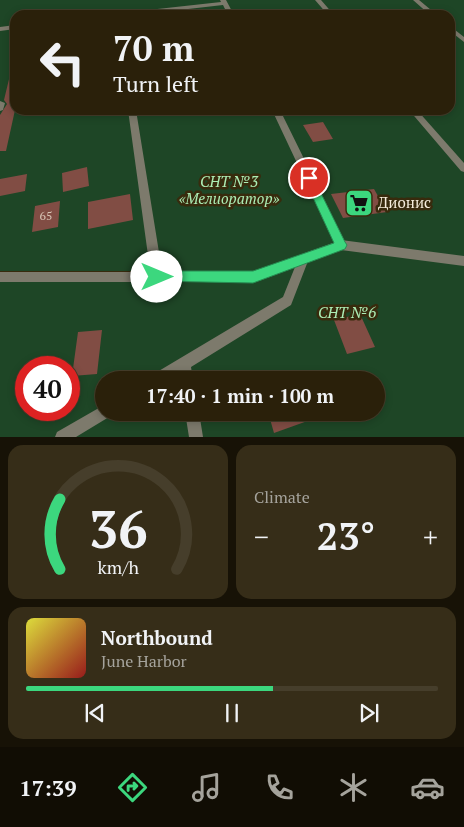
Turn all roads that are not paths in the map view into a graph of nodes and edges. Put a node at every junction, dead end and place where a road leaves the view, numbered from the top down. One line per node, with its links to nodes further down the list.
1 (318, 0): 5 (street)
2 (416, 0): 6 (street)
3 (224, 2): 4 (street)
4 (161, 10)
5 (327, 10)
6 (428, 10)
7 (133, 115): 15 (street)
8 (278, 115): 11 (street)
9 (417, 115): 10 (street)
10 (464, 169)
11 (341, 245): 12 (street); 13 (street)
12 (302, 261): 15 (street); 16 (street)
13 (464, 261)
14 (0, 277): 15 (street)
15 (157, 277)
16 (184, 364): 17 (street); 18 (street)
17 (172, 371)
18 (185, 371)
19 (95, 417): 21 (street)
20 (193, 421): 22 (street)
21 (62, 437)
22 (196, 437)

